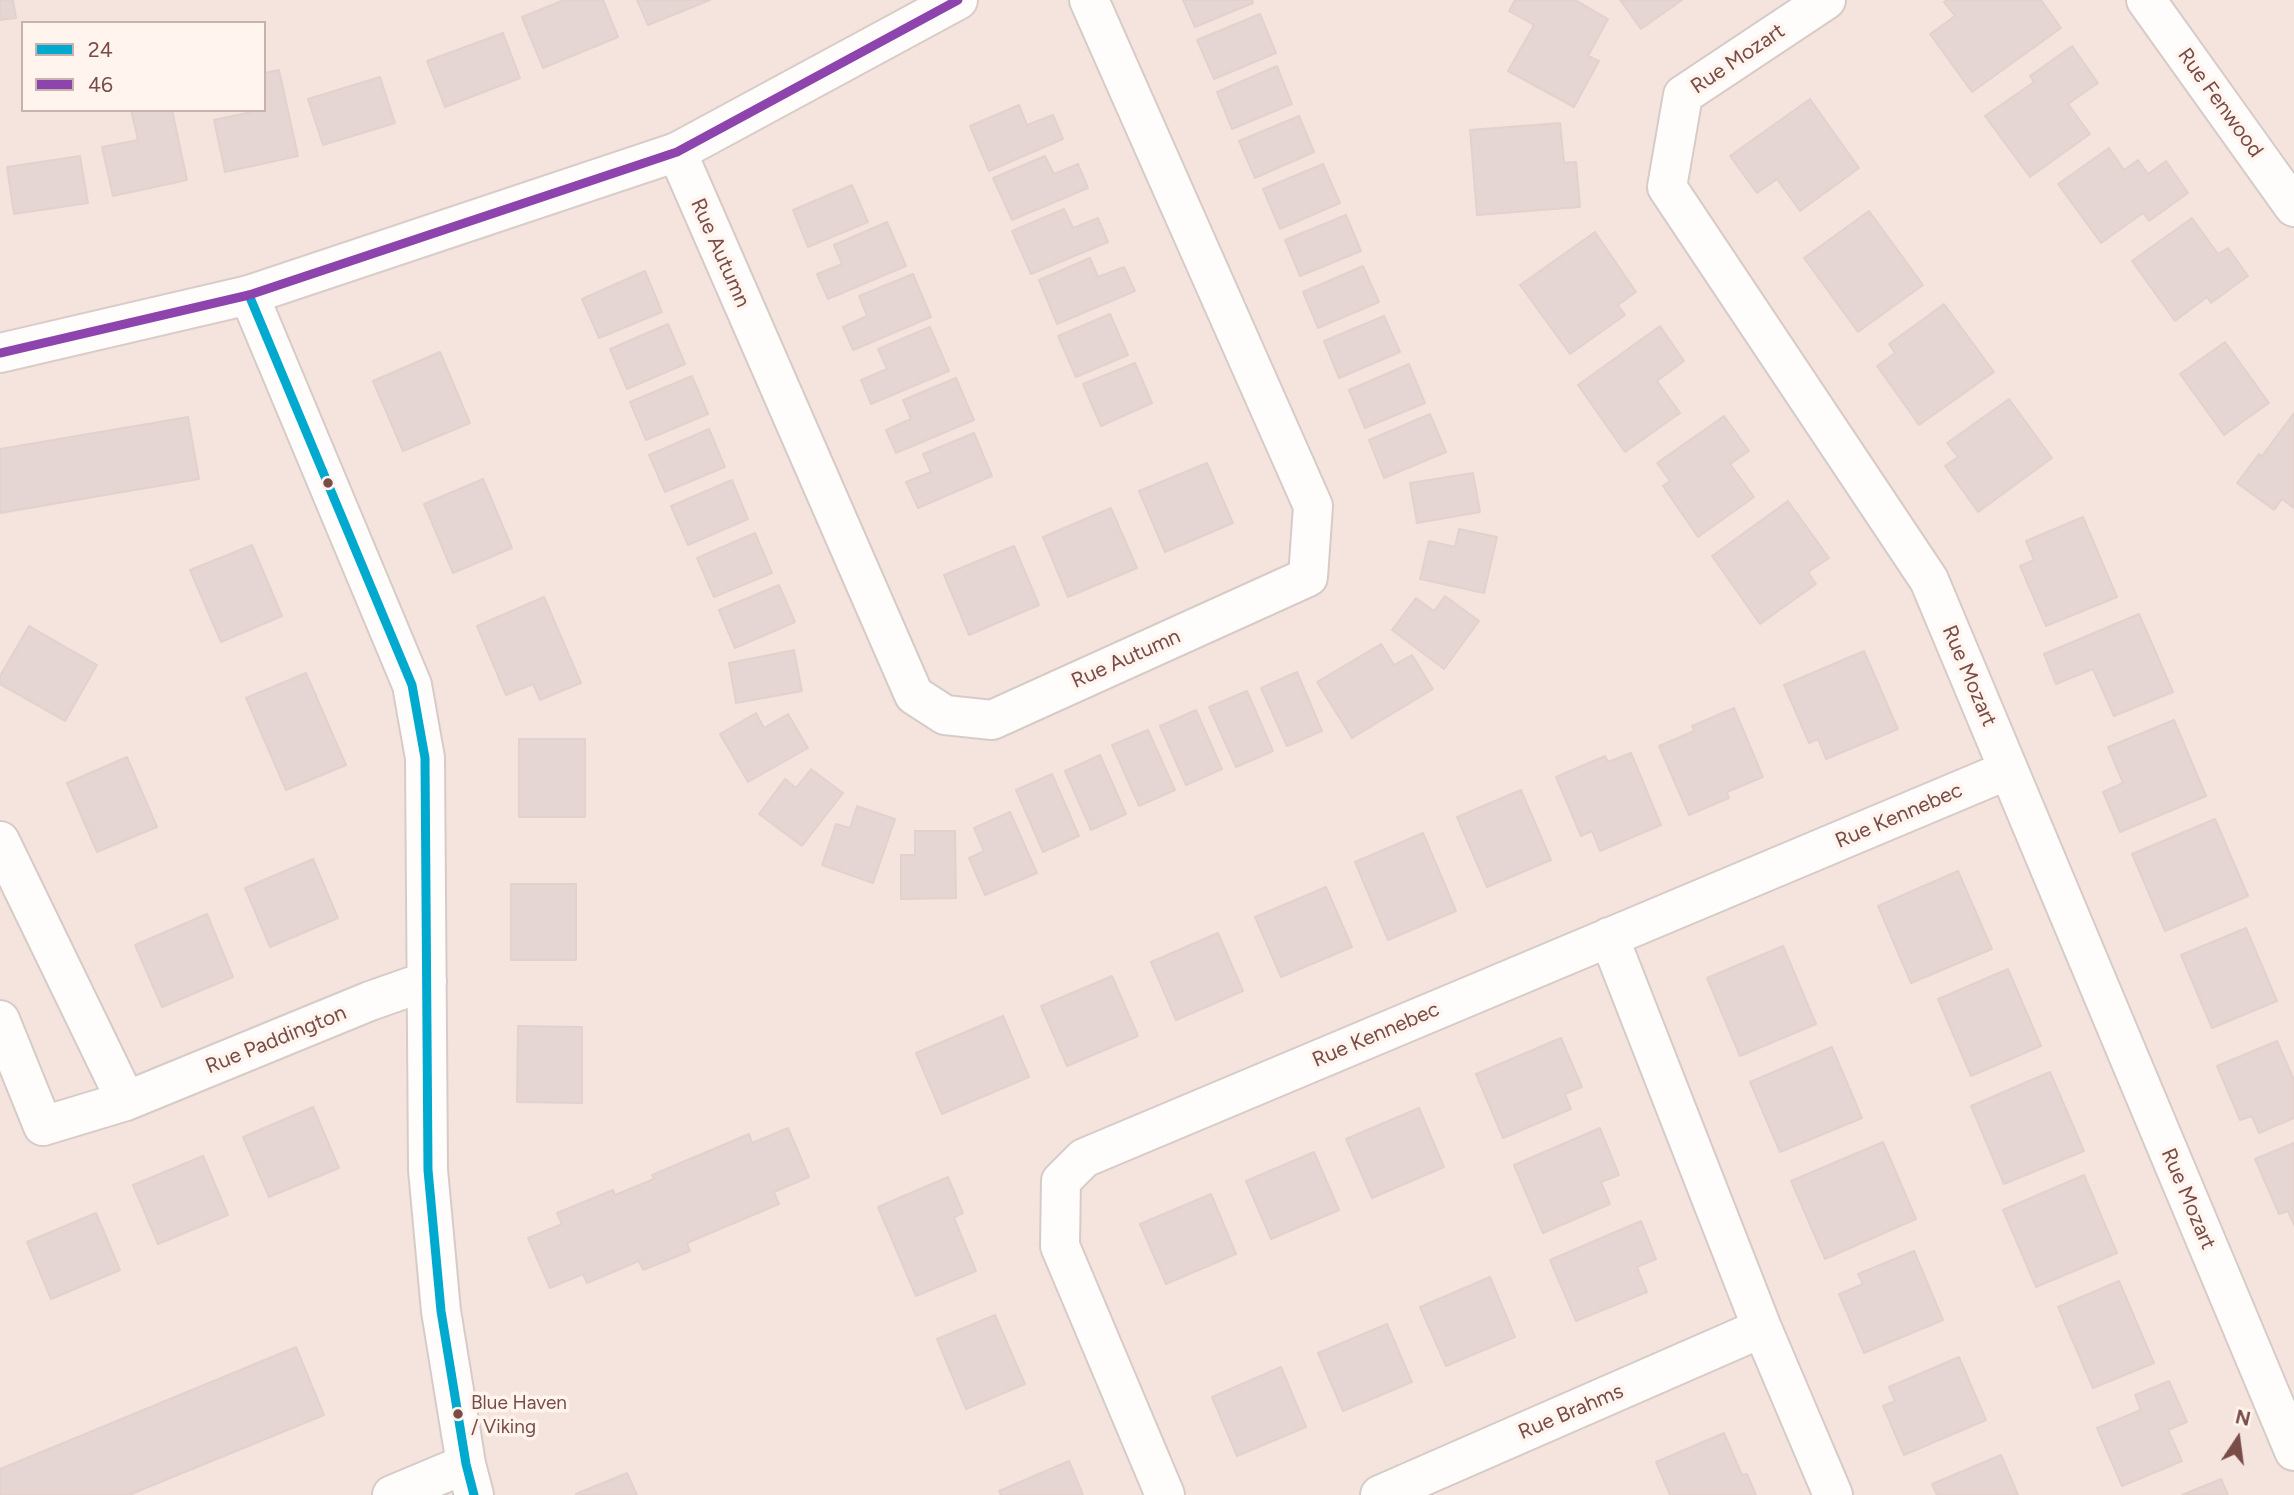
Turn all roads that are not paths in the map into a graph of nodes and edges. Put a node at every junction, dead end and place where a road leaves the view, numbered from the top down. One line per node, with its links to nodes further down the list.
1 (958, 0): 5 (street)
2 (1089, 0): 5 (street, Rue Autumn)
3 (1826, 0): 9 (street, Rue Mozart)
4 (2146, 0): 6 (street, Rue Fenwood)
5 (677, 152): 7 (street)
6 (2294, 206)
7 (249, 295): 8 (street); 12 (street)
8 (0, 353)
9 (2008, 770): 11 (street, Rue Kennebec); 16 (street, Rue Mozart)
10 (0, 841): 14 (street)
11 (1609, 937): 15 (street); 19 (street, Rue Kennebec)
12 (427, 981): 14 (street, Rue Paddington); 17 (street)
13 (0, 1020): 14 (street, Rue Paddington)
14 (126, 1101)
15 (1762, 1328): 20 (street, Rue Brahms); 21 (street)
16 (2294, 1451)
17 (470, 1480): 18 (street)
18 (391, 1495)
19 (1166, 1495)
20 (1380, 1495)
21 (1833, 1495)

